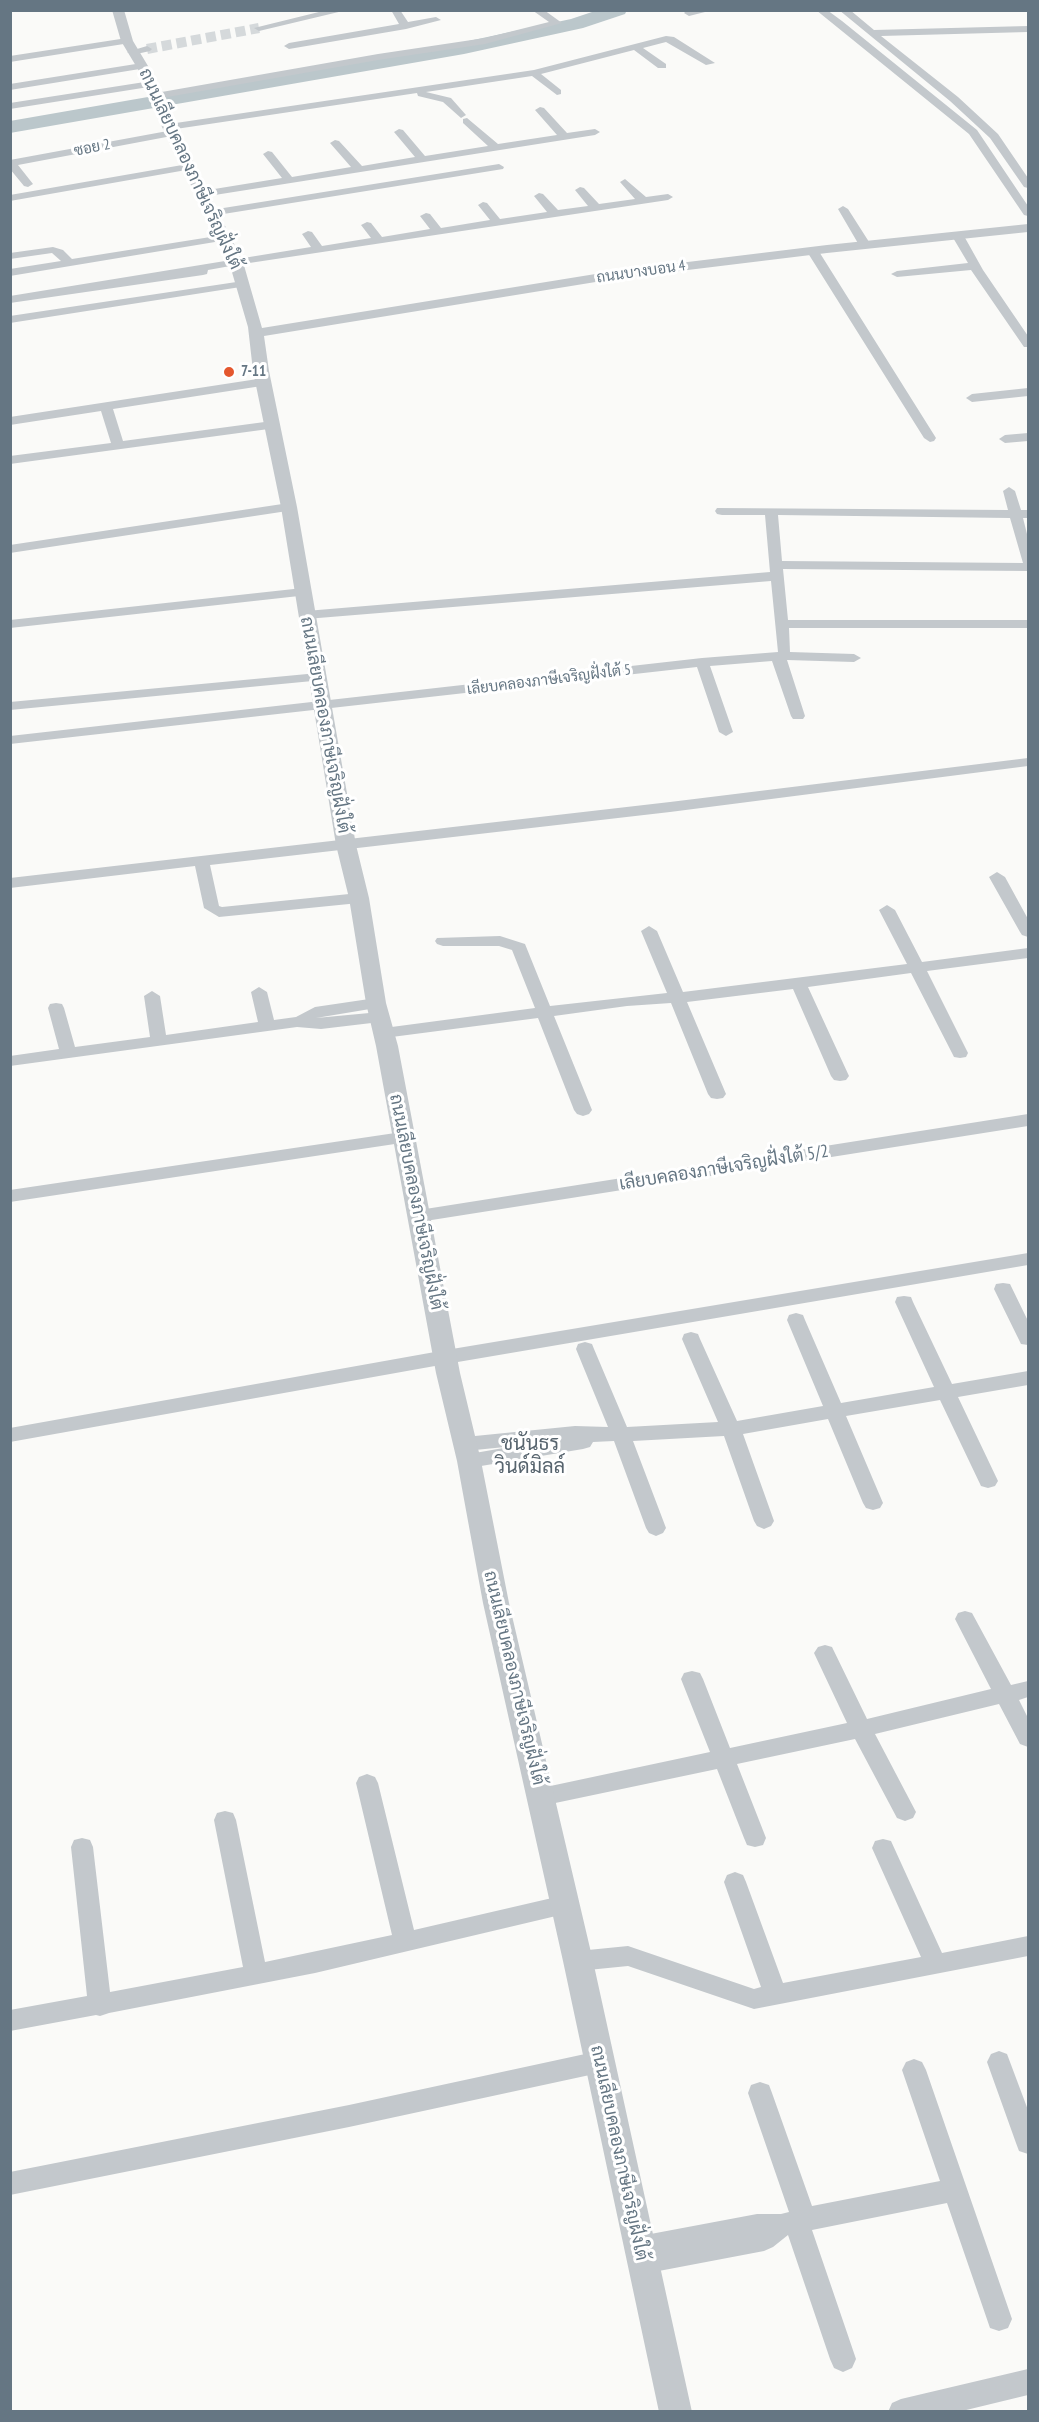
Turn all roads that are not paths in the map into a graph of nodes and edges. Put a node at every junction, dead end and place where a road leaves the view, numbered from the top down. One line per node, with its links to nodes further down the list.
1 (125, 10): 8 (street)
2 (343, 10): 13 (street)
3 (395, 10): 11 (street)
4 (536, 10): 28 (street)
5 (709, 10): 9 (street)
6 (820, 10): 56 (street)
7 (843, 10): 15 (street)
8 (118, 11): 16 (street, ถนนเลียบคลองภาษีเจริญฝั่งใต้)
9 (689, 13)
10 (436, 20): 11 (street)
11 (406, 26): 17 (street)
12 (1010, 26): 15 (street)
13 (259, 28)
14 (1029, 28): 15 (street)
15 (869, 30): 46 (street)
16 (130, 46): 19 (street); 20 (street); 22 (street, ถนนเลียบคลองภาษีเจริญฝั่งใต้)
17 (289, 46)
18 (636, 47): 21 (street, ซอย 2); 23 (street); 24 (street, ซอย 2)
19 (147, 49)
20 (10, 59)
21 (710, 63)
22 (142, 66): 25 (street); 28 (street, ถนนเลียบคลองภาษีเจริญฝั่งใต้)
23 (662, 66)
24 (534, 73): 26 (street, ซอย 2); 27 (street)
25 (10, 87)
26 (414, 91): 31 (street, ซอย 2); 36 (street)
27 (557, 92)
28 (156, 95): 29 (street); 31 (street, ถนนเลียบคลองภาษีเจริญฝั่งใต้)
29 (10, 106)
30 (540, 110): 34 (street)
31 (171, 130): 39 (street, ซอย 2); 40 (street, ถนนเลียบคลองภาษีเจริญฝั่งใต้)
32 (399, 132): 38 (street)
33 (595, 132): 34 (street)
34 (563, 135): 36 (street)
35 (335, 144): 42 (street)
36 (494, 146): 38 (street)
37 (268, 154): 43 (street)
38 (421, 158): 42 (street)
39 (11, 163): 45 (street)
40 (188, 167): 50 (street); 52 (street, ถนนเลียบคลองภาษีเจริญฝั่งใต้)
41 (499, 167): 52 (street)
42 (358, 168): 43 (street)
43 (289, 180): 52 (street)
44 (625, 182): 51 (street)
45 (28, 184)
46 (1029, 185)
47 (580, 190): 54 (street)
48 (539, 196): 57 (street)
49 (668, 197): 51 (street)
50 (10, 198)
51 (643, 200): 54 (street)
52 (206, 203): 65 (street, ถนนเลียบคลองภาษีเจริญฝั่งใต้)
53 (483, 205): 59 (street)
54 (596, 208): 57 (street)
55 (843, 209): 67 (street)
56 (1029, 213)
57 (555, 214): 59 (street)
58 (426, 216): 62 (street)
59 (498, 223): 62 (street)
60 (368, 225): 66 (street)
61 (1029, 228): 64 (street, ถนนบางบอน 4)
62 (438, 232): 66 (street)
63 (308, 234): 68 (street)
64 (958, 236): 67 (street, ถนนบางบอน 4); 72 (street)
65 (223, 238): 71 (street); 73 (street, ถนนเลียบคลองภาษีเจริญฝั่งใต้)
66 (379, 241): 68 (street)
67 (865, 245): 69 (street, ถนนบางบอน 4)
68 (319, 250): 73 (street)
69 (812, 250): 78 (street, ถนนบางบอน 4); 87 (street)
70 (10, 256): 71 (street)
71 (69, 263): 74 (street)
72 (975, 266): 75 (street); 79 (street)
73 (239, 271): 76 (street); 77 (street); 78 (street, ถนนเลียบคลองภาษีเจริญฝั่งใต้)
74 (10, 273)
75 (897, 274)
76 (10, 300)
77 (10, 320)
78 (256, 333): 80 (street, ถนนเลียบคลองภาษีเจริญฝั่งใต้)
79 (1029, 344)
80 (264, 382): 83 (street); 85 (street, ถนนเลียบคลองภาษีเจริญฝั่งใต้)
81 (1029, 393): 82 (street)
82 (972, 398)
83 (106, 406): 84 (street); 89 (street)
84 (10, 421)
85 (272, 425): 89 (street); 92 (street, ถนนเลียบคลองภาษีเจริญฝั่งใต้)
86 (1029, 437): 88 (street)
87 (930, 438)
88 (1005, 439)
89 (118, 445): 90 (street)
90 (10, 460)
91 (1009, 491): 95 (street)
92 (289, 507): 96 (street); 100 (street, ถนนเลียบคลองภาษีเจริญฝั่งใต้)
93 (722, 511): 94 (street)
94 (771, 511): 95 (street); 99 (street)
95 (1022, 514): 97 (street)
96 (10, 549)
97 (1029, 561)
98 (1029, 567): 99 (street)
99 (776, 571): 100 (street); 102 (street)
100 (304, 604): 101 (street); 107 (street, ถนนเลียบคลองภาษีเจริญฝั่งใต้)
101 (10, 624)
102 (782, 624): 103 (street); 104 (street)
103 (1029, 624)
104 (781, 653): 105 (street, เลียบคลองภาษีเจริญฝั่งใต้ 5); 106 (street, เลียบคลองภาษีเจริญฝั่งใต้ 5); 110 (street)
105 (854, 658)
106 (702, 662): 109 (street, เลียบคลองภาษีเจริญฝั่งใต้ 5); 111 (street)
107 (318, 677): 108 (street); 109 (street, ถนนเลียบคลองภาษีเจริญฝั่งใต้)
108 (10, 706)
109 (323, 707): 112 (street, เลียบคลองภาษีเจริญฝั่งใต้ 5); 114 (street, ถนนเลียบคลองภาษีเจริญฝั่งใต้)
110 (798, 716)
111 (726, 732)
112 (10, 740)
113 (1029, 762): 114 (street)
114 (346, 845): 115 (street); 118 (street, ถนนเลียบคลองภาษีเจริญฝั่งใต้)
115 (202, 862): 117 (street); 118 (street)
116 (997, 877): 121 (street)
117 (10, 883)
118 (359, 898): 131 (street, ถนนเลียบคลองภาษีเจริญฝั่งใต้)
119 (887, 910): 124 (street)
120 (649, 931): 128 (street)
121 (1029, 932)
122 (443, 941): 130 (street)
123 (1029, 953): 124 (street)
124 (917, 967): 125 (street); 135 (street)
125 (798, 983): 128 (street); 137 (street)
126 (259, 992): 132 (street)
127 (152, 996): 133 (street)
128 (676, 1000): 130 (street); 138 (street)
129 (56, 1008): 134 (street)
130 (547, 1018): 131 (street); 139 (street)
131 (382, 1025): 132 (street); 141 (street, ถนนเลียบคลองภาษีเจริญฝั่งใต้)
132 (267, 1026): 133 (street)
133 (159, 1041): 134 (street)
134 (68, 1053): 136 (street)
135 (960, 1053)
136 (10, 1061)
137 (840, 1076)
138 (717, 1094)
139 (583, 1110)
140 (1029, 1120): 143 (street, เลียบคลองภาษีเจริญฝั่งใต้ 5/2)
141 (402, 1138): 142 (street); 143 (street, ถนนเลียบคลองภาษีเจริญฝั่งใต้)
142 (10, 1197)
143 (419, 1216): 151 (street, ถนนเลียบคลองภาษีเจริญฝั่งใต้)
144 (1029, 1259): 151 (street)
145 (1003, 1289): 148 (street)
146 (904, 1302): 153 (street)
147 (796, 1320): 154 (street)
148 (1029, 1339)
149 (691, 1340): 155 (street)
150 (585, 1349): 156 (street)
151 (446, 1357): 157 (street); 158 (street, ถนนเลียบคลองภาษีเจริญฝั่งใต้)
152 (1029, 1377): 153 (street)
153 (946, 1392): 154 (street); 159 (street)
154 (836, 1411): 155 (street); 160 (street)
155 (731, 1429): 156 (street); 161 (street)
156 (620, 1432): 158 (street); 162 (street)
157 (10, 1435)
158 (467, 1452): 172 (street, ถนนเลียบคลองภาษีเจริญฝั่งใต้)
159 (988, 1481)
160 (873, 1503)
161 (764, 1521)
162 (656, 1528)
163 (965, 1619): 167 (street)
164 (825, 1653): 168 (street)
165 (692, 1679): 170 (street)
166 (1029, 1689): 167 (street)
167 (1005, 1695): 168 (street); 169 (street)
168 (861, 1729): 170 (street); 173 (street)
169 (1029, 1738)
170 (723, 1757): 172 (street); 175 (street)
171 (367, 1783): 180 (street)
172 (541, 1797): 179 (street, ถนนเลียบคลองภาษีเจริญฝั่งใต้)
173 (905, 1812)
174 (225, 1820): 184 (street)
175 (755, 1838)
176 (82, 1847): 186 (street)
177 (883, 1848): 183 (street)
178 (735, 1882): 185 (street)
179 (565, 1905): 180 (street); 182 (street, ถนนเลียบคลองภาษีเจริญฝั่งใต้)
180 (405, 1941): 184 (street)
181 (1029, 1946): 183 (street)
182 (578, 1961): 185 (street); 188 (street, ถนนเลียบคลองภาษีเจริญฝั่งใต้)
183 (936, 1964): 185 (street)
184 (256, 1973): 186 (street)
185 (775, 1995)
186 (100, 2006): 187 (street)
187 (10, 2021)
188 (599, 2062): 193 (street); 196 (street, ถนนเลียบคลองภาษีเจริญฝั่งใต้)
189 (999, 2062): 192 (street)
190 (914, 2070): 194 (street)
191 (760, 2093): 195 (street)
192 (1029, 2143)
193 (10, 2184)
194 (955, 2190): 195 (street); 197 (street)
195 (794, 2222): 196 (street); 198 (street)
196 (642, 2255): 200 (street, ถนนเลียบคลองภาษีเจริญฝั่งใต้)
197 (999, 2319)
198 (843, 2359)
199 (1029, 2382): 201 (street)
200 (676, 2412)
201 (901, 2412)

